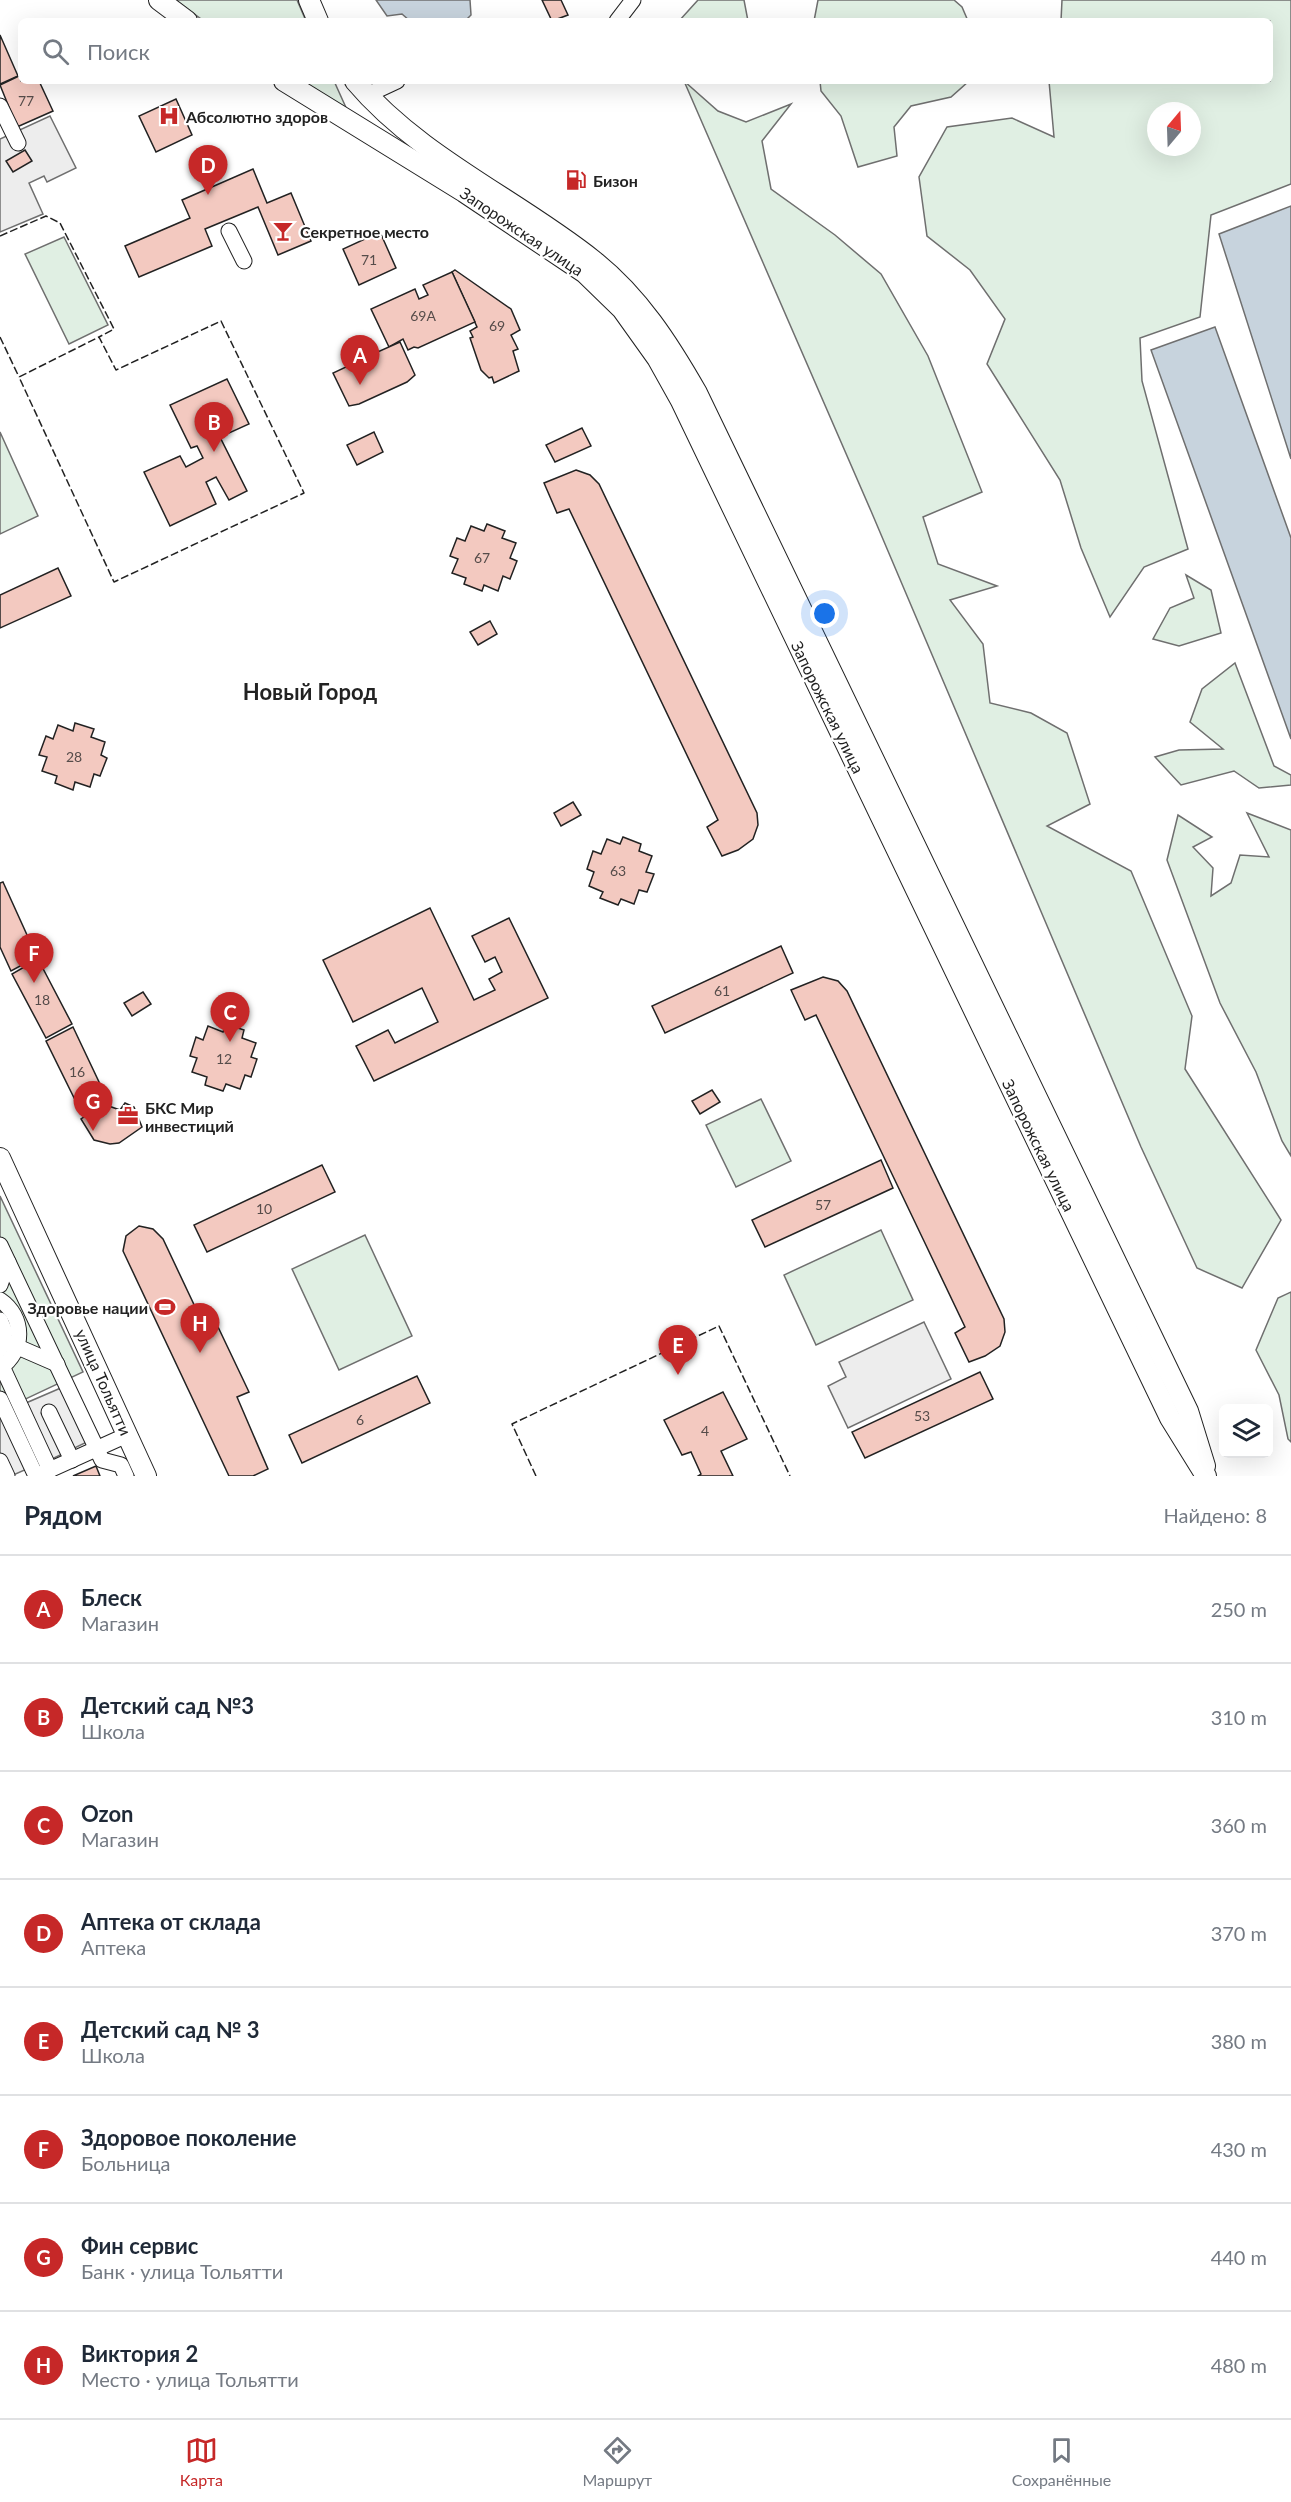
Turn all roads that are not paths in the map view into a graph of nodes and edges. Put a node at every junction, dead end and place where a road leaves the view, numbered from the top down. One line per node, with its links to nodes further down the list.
1 (159, 0): 4 (main road)
2 (309, 0): 5 (main road)
3 (633, 0): 6 (street)
4 (183, 18)
5 (317, 18)
6 (619, 18)
7 (289, 84): 34 (main road, Запорожская улица)
8 (382, 84): 9 (street)
9 (361, 88): 34 (main road, Запорожская улица)
10 (0, 106): 11 (street)
11 (18, 143)
12 (229, 231): 13 (street)
13 (244, 261)
14 (0, 1158): 26 (main road, улица Тольятти)
15 (0, 1246): 16 (street)
16 (8, 1262): 17 (street); 19 (street)
17 (0, 1285)
18 (0, 1300): 20 (street)
19 (32, 1311): 20 (street); 22 (street)
20 (6, 1320): 21 (street)
21 (7, 1346): 22 (street); 23 (street)
22 (57, 1364): 27 (street)
23 (1, 1366): 30 (street)
24 (0, 1399): 30 (street)
25 (50, 1412): 28 (street)
26 (128, 1435): 27 (street); 33 (main road, улица Тольятти)
27 (97, 1449): 28 (street); 32 (street)
28 (72, 1460): 30 (street)
29 (0, 1461): 31 (street)
30 (41, 1474)
31 (7, 1476)
32 (126, 1476)
33 (146, 1476)
34 (1207, 1476)

